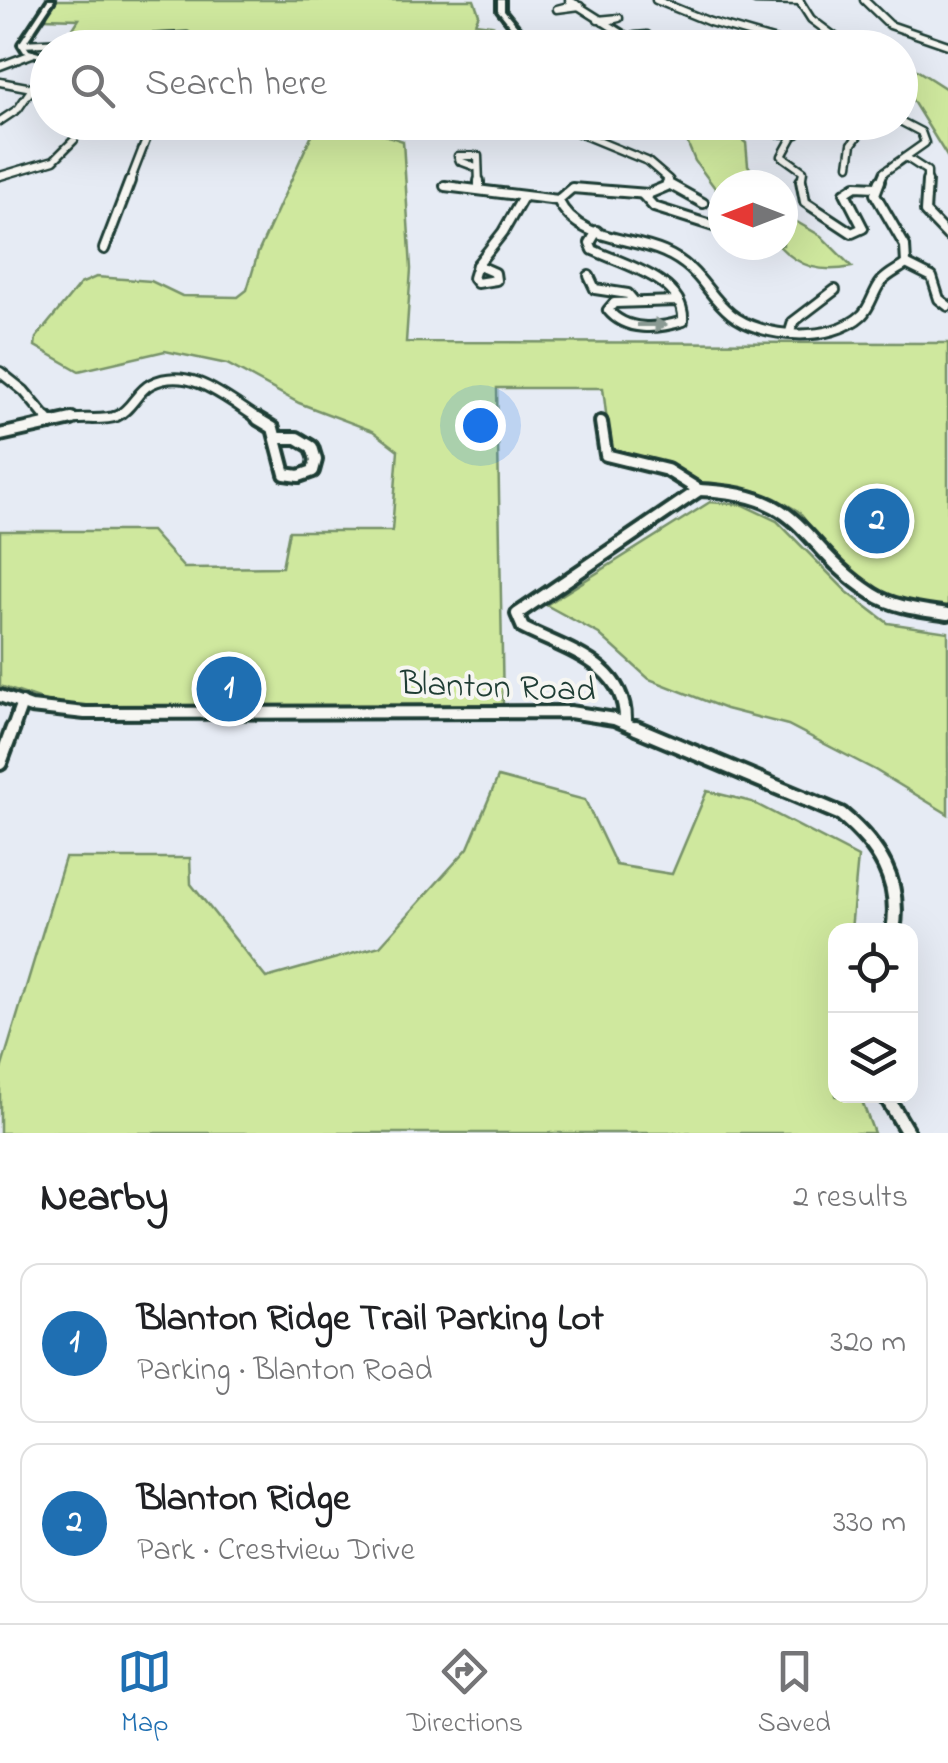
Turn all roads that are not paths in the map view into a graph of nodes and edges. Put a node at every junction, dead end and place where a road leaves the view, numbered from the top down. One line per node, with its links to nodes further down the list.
1 (50, 0): 10 (street)
2 (501, 0): 11 (street)
3 (570, 0): 9 (street)
4 (656, 0): 13 (street)
5 (756, 0): 7 (street)
6 (864, 0): 15 (street)
7 (800, 1): 14 (street)
8 (588, 2): 9 (street)
9 (579, 5): 12 (street)
10 (31, 30)
11 (519, 30)
12 (613, 30)
13 (738, 30)
14 (826, 30)
15 (902, 30)
16 (30, 31): 18 (street)
17 (918, 37): 20 (street)
18 (22, 44): 19 (street); 21 (street)
19 (30, 44)
20 (948, 44)
21 (30, 52)
22 (30, 55): 23 (street)
23 (0, 66)
24 (0, 82): 25 (street)
25 (30, 90): 26 (street)
26 (0, 120)
27 (918, 129): 33 (street)
28 (74, 140): 36 (street)
29 (145, 140): 48 (street)
30 (596, 140): 37 (street)
31 (790, 140): 40 (street)
32 (855, 140): 34 (street)
33 (907, 158): 40 (street); 47 (street)
34 (849, 164)
35 (476, 167): 39 (street)
36 (0, 176)
37 (667, 184): 41 (street); 44 (street)
38 (445, 186): 39 (street)
39 (479, 187): 42 (street)
40 (876, 187): 50 (street)
41 (642, 194): 43 (street); 45 (street)
42 (522, 196): 43 (street); 49 (street)
43 (558, 200): 46 (street)
44 (704, 203)
45 (708, 224)
46 (597, 231): 54 (street); 56 (street)
47 (948, 236)
48 (104, 248)
49 (476, 264)
50 (906, 264): 55 (street); 56 (street)
51 (589, 276): 53 (street)
52 (835, 290): 56 (street)
53 (633, 300): 54 (street); 54 (street, one-way to 54)
54 (677, 300)
55 (948, 306)
56 (790, 332)
57 (0, 372): 59 (street)
58 (601, 422): 62 (street)
59 (52, 424): 60 (street); 61 (street)
60 (0, 435)
61 (279, 438): 61 (street)
62 (699, 490): 63 (street); 66 (street)
63 (948, 614)
64 (0, 696): 65 (street, Blanton Road)
65 (22, 704): 66 (street, Blanton Road); 67 (street)
66 (625, 722): 68 (street, Blanton Road)
67 (0, 763)
68 (894, 923)
69 (890, 1103): 70 (street)
70 (908, 1133)

